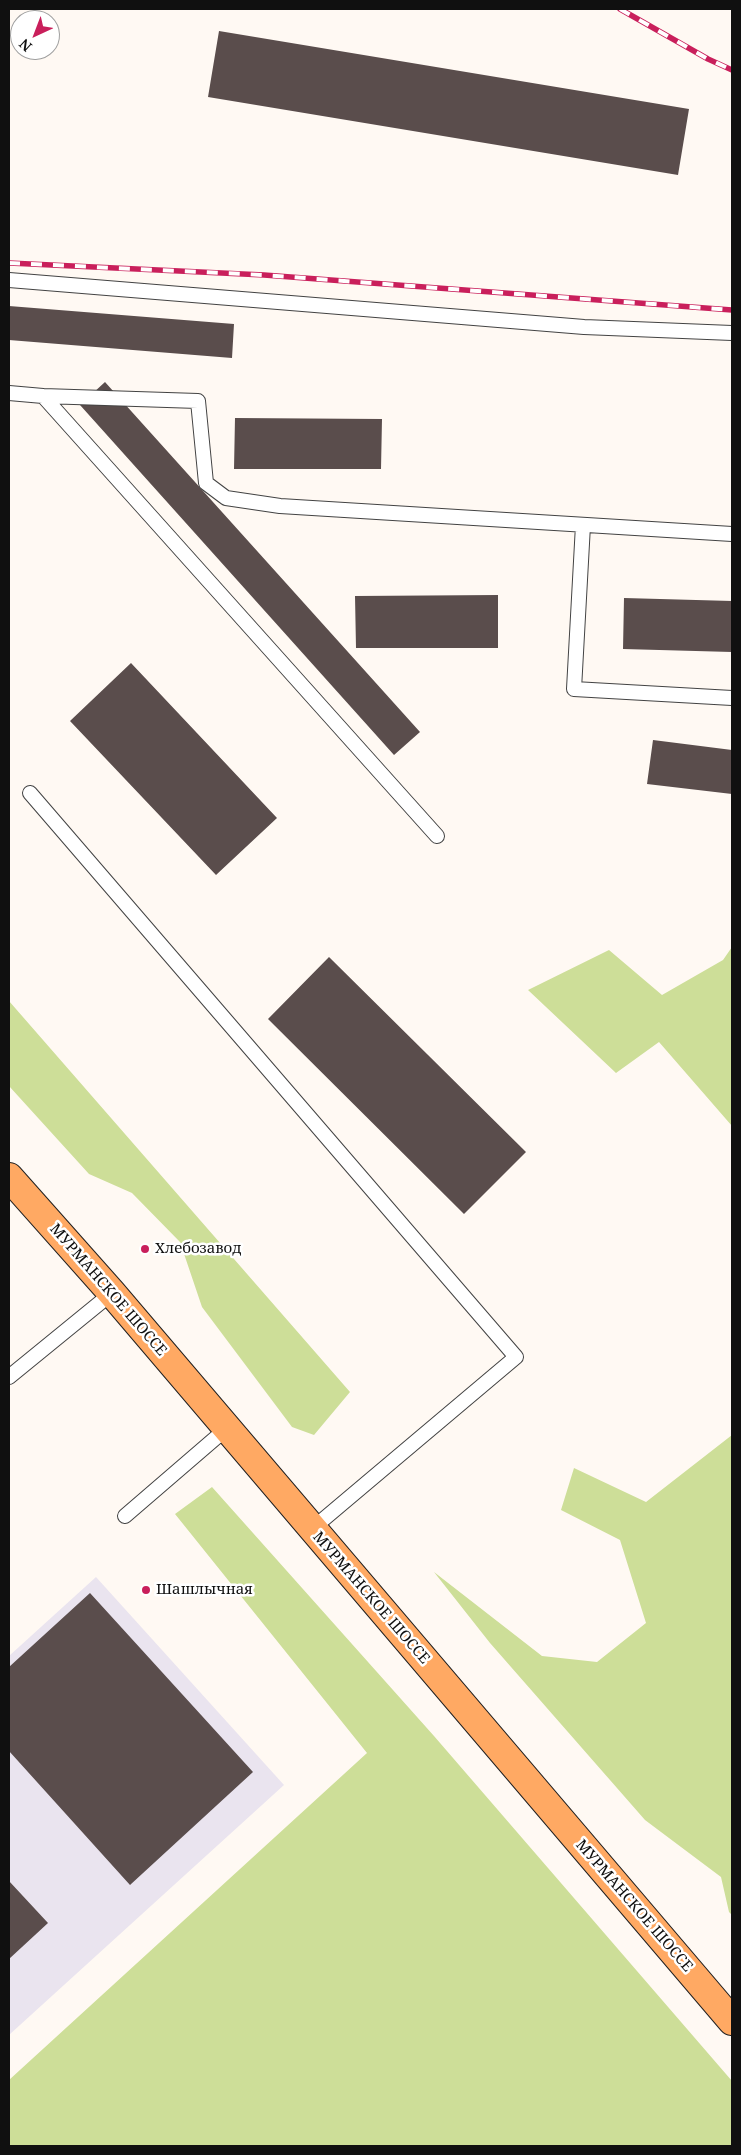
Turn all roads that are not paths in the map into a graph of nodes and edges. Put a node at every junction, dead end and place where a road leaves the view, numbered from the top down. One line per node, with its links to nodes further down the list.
1 (9, 280): 2 (lane)
2 (732, 333)
3 (9, 393): 4 (lane)
4 (43, 396): 5 (lane); 9 (lane)
5 (583, 525): 6 (lane); 7 (lane)
6 (732, 534)
7 (732, 698)
8 (30, 793): 15 (lane)
9 (436, 836)
10 (9, 1177): 11 (main road, МУРМАНСКОЕ ШОССЕ)
11 (112, 1293): 12 (lane); 13 (main road, МУРМАНСКОЕ ШОССЕ)
12 (9, 1377)
13 (226, 1429): 14 (lane); 15 (main road, МУРМАНСКОЕ ШОССЕ)
14 (126, 1516)
15 (312, 1529): 16 (main road, МУРМАНСКОЕ ШОССЕ)
16 (732, 2021)

